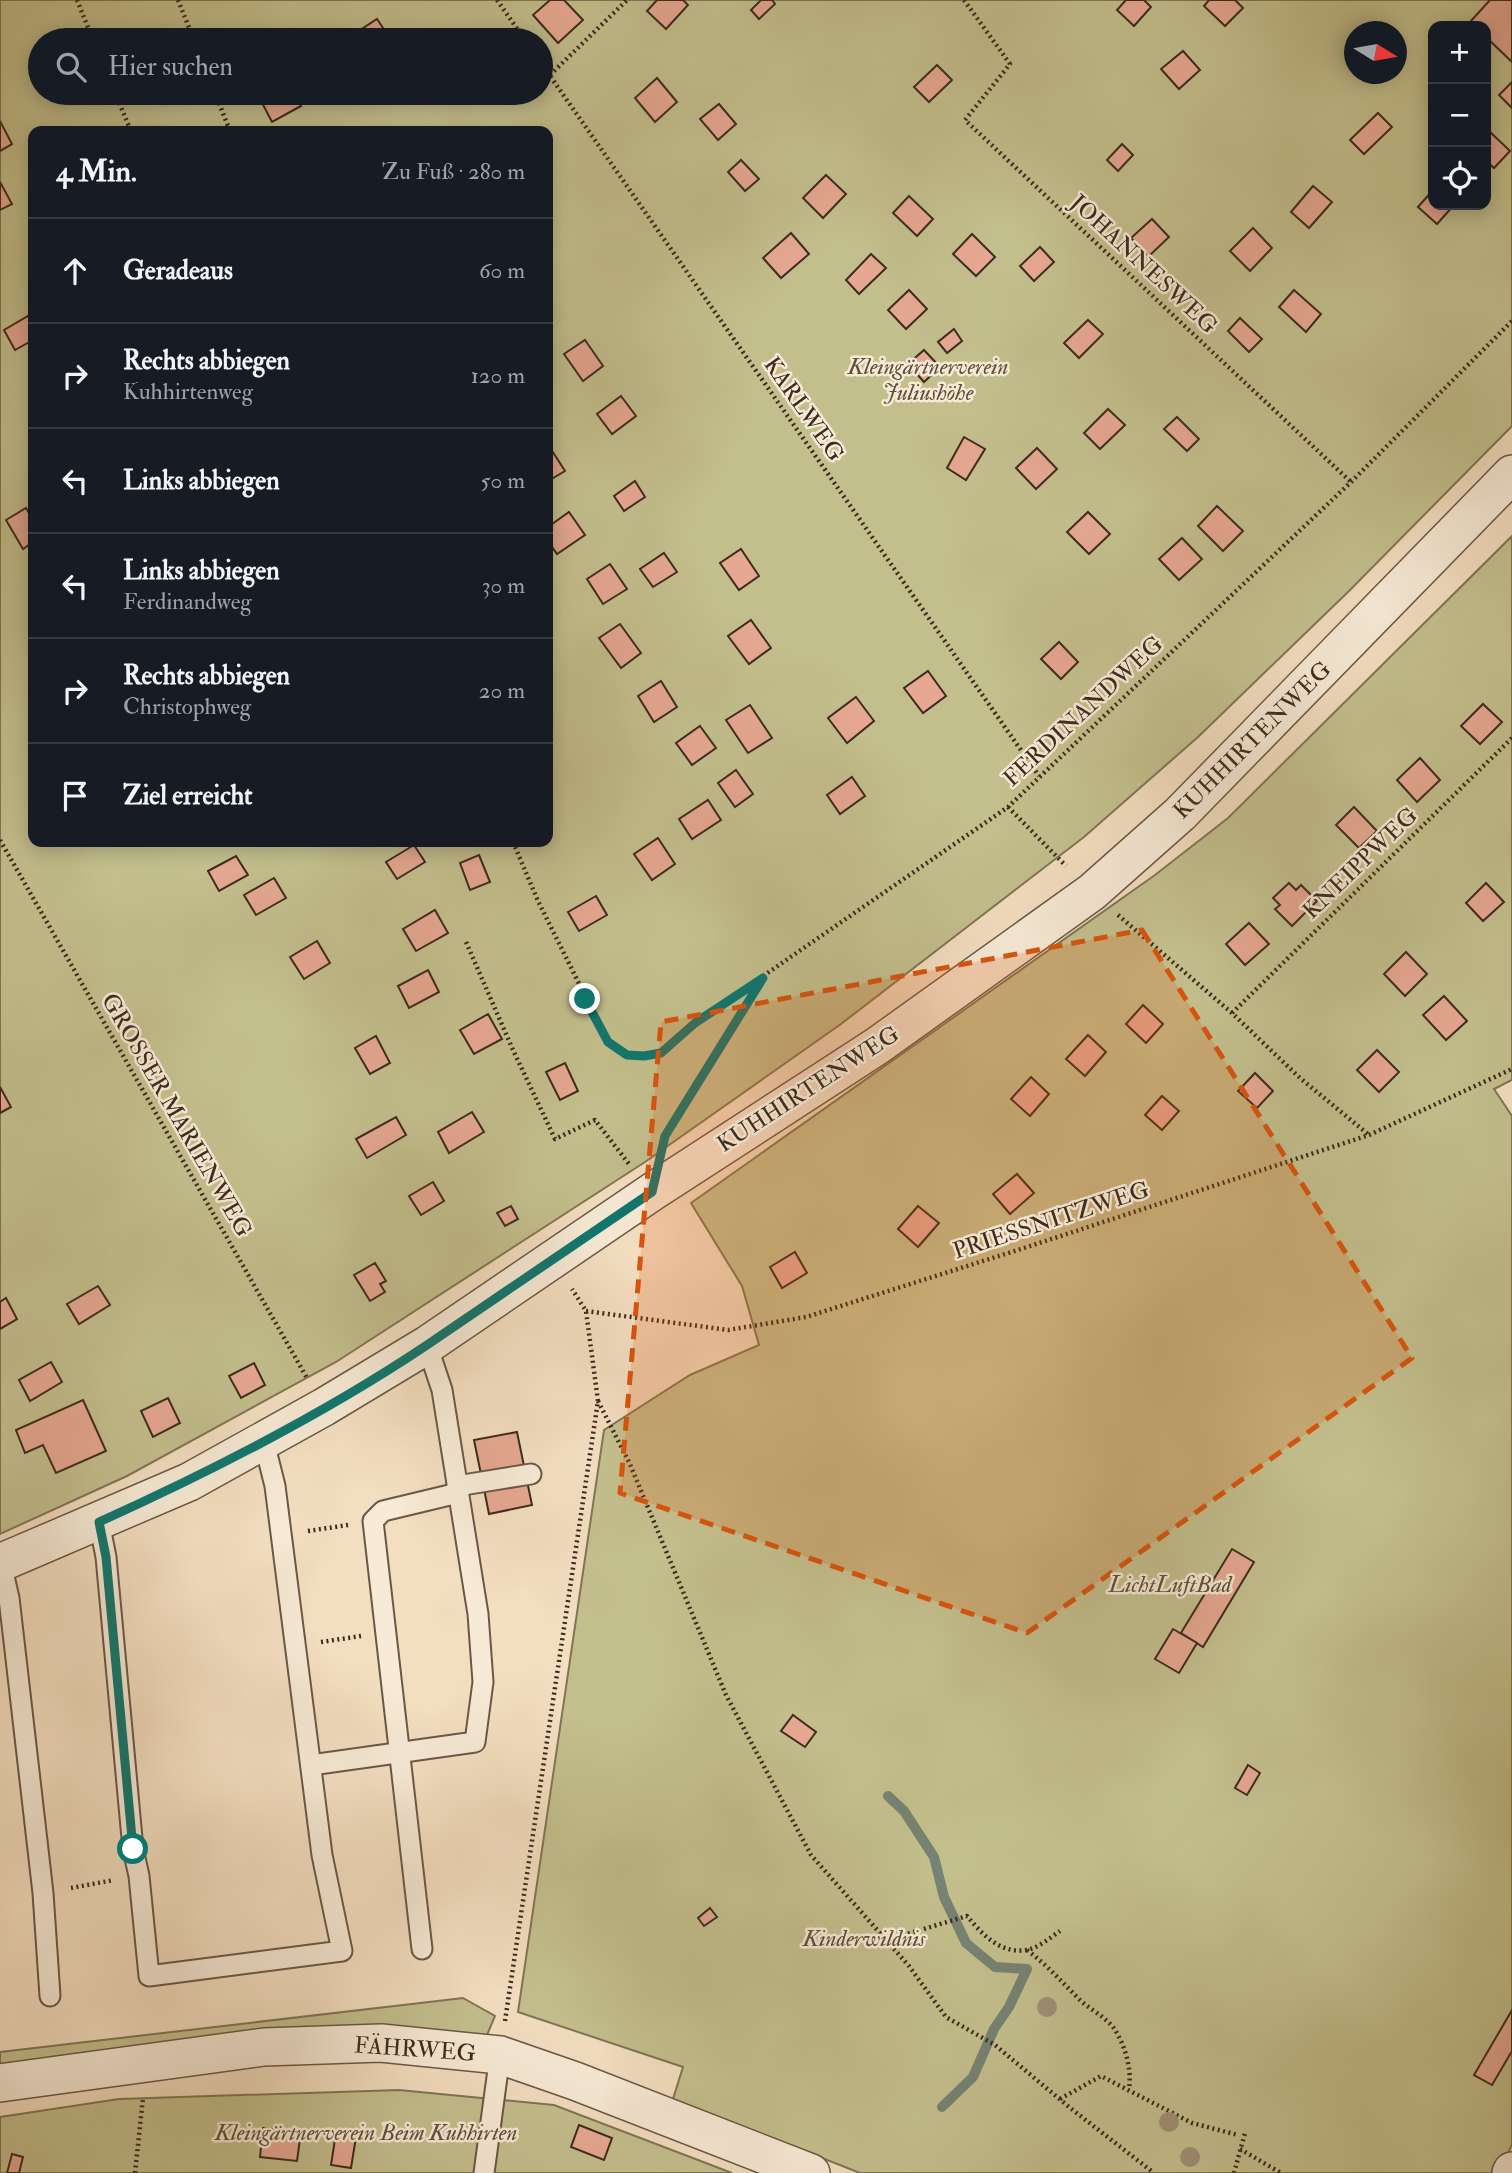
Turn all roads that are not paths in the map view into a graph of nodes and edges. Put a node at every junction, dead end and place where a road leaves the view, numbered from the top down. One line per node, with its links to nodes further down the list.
1 (1512, 474): 2 (street, KUHHIRTENWEG)
2 (427, 1345): 3 (street, KUHHIRTENWEG); 5 (lane)
3 (264, 1442): 6 (street, KUHHIRTENWEG); 9 (lane)
4 (531, 1474): 5 (lane)
5 (457, 1490): 8 (lane); 8 (lane)
6 (102, 1540): 7 (street, KUHHIRTENWEG); 9 (lane)
7 (1, 1563): 11 (lane)
8 (399, 1752): 9 (lane); 10 (lane)
9 (311, 1765)
10 (422, 1949)
11 (50, 1996)
12 (500, 2055): 13 (street, FÄHRWEG); 14 (lane); 15 (street, FÄHRWEG)
13 (0, 2083)
14 (484, 2173)
15 (811, 2173)

